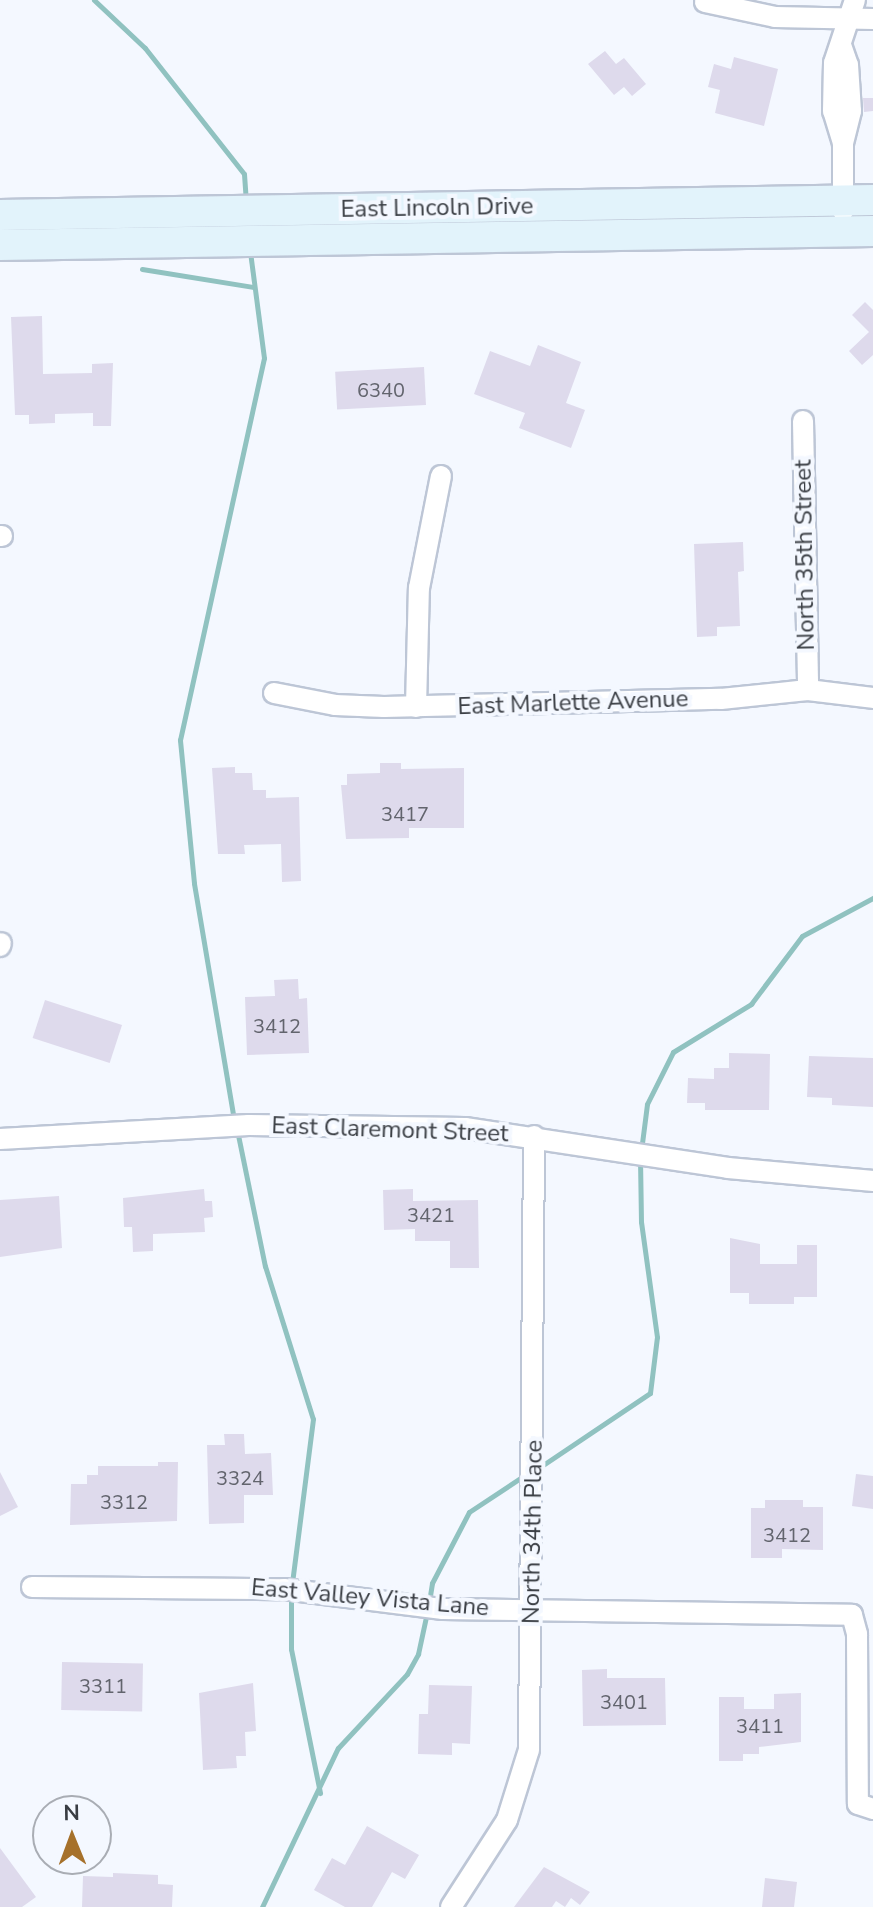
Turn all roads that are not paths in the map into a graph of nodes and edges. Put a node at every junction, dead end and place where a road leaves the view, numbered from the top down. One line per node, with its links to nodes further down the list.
1 (705, 2): 2 (street)
2 (851, 9): 3 (street); 4 (street)
3 (873, 19)
4 (858, 200): 6 (main road, East Lincoln Drive); 8 (street)
5 (0, 215): 7 (main road, East Lincoln Drive)
6 (268, 226): 7 (main road, East Lincoln Drive); 8 (main road, East Lincoln Drive)
7 (210, 227): 10 (main road, East Lincoln Drive)
8 (843, 231): 9 (main road, East Lincoln Drive)
9 (873, 231)
10 (0, 245)
11 (803, 421): 13 (street, North 35th Street)
12 (441, 476): 16 (street)
13 (808, 690): 15 (street, East Marlette Avenue); 16 (street, East Marlette Avenue)
14 (274, 693): 16 (street, East Marlette Avenue)
15 (873, 698)
16 (416, 707)
17 (534, 1136): 18 (street, East Claremont Street); 19 (street, East Claremont Street); 21 (street, North 34th Place)
18 (0, 1139)
19 (873, 1181)
20 (32, 1587): 21 (street, East Valley Vista Lane)
21 (530, 1609): 22 (street, East Valley Vista Lane); 23 (street, North 34th Place)
22 (866, 1806)
23 (451, 1907)

